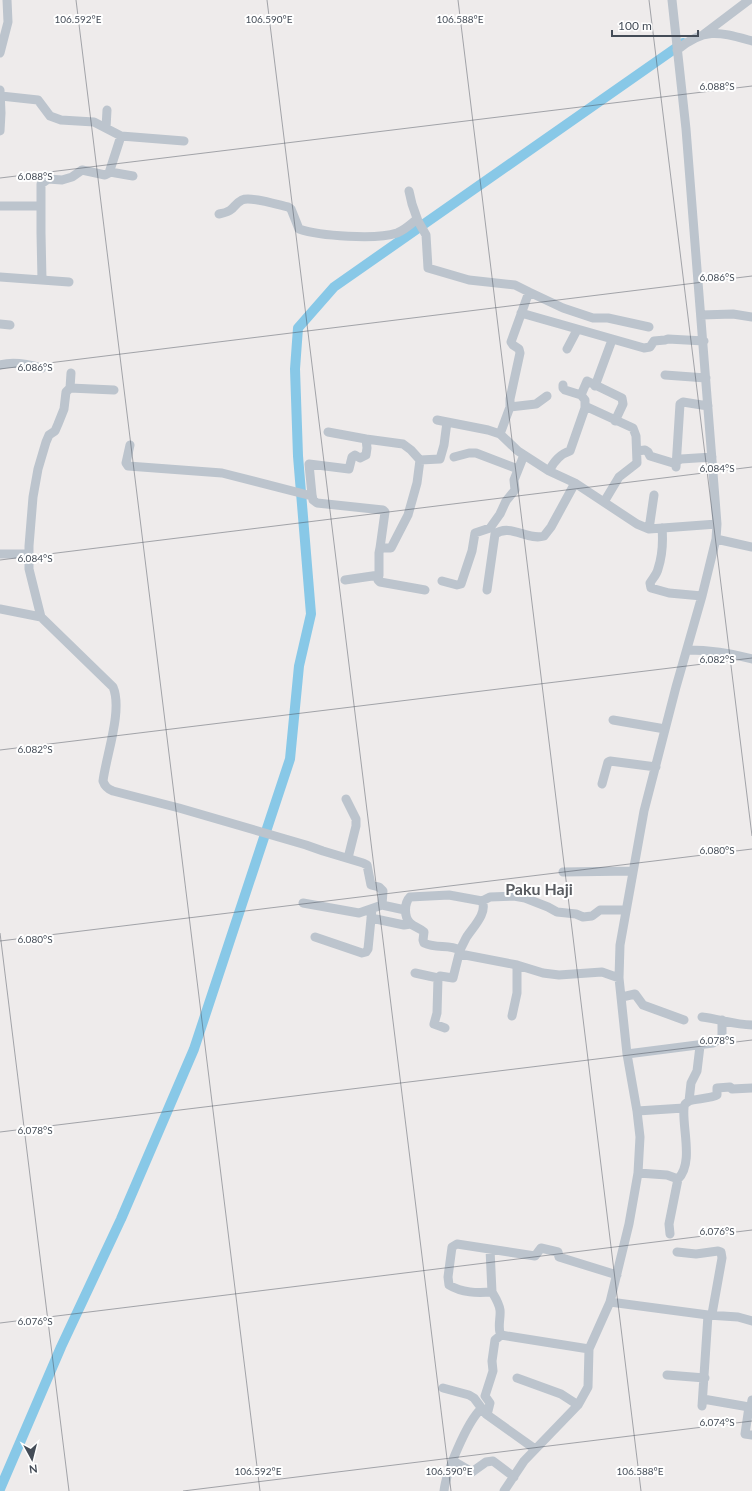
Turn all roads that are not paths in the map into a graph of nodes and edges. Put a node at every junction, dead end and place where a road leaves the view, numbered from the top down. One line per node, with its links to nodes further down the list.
1 (7, 0): 7 (street)
2 (672, 0): 6 (street)
3 (749, 0): 4 (street)
4 (701, 35): 5 (street); 6 (street)
5 (752, 41)
6 (677, 50): 27 (street)
7 (0, 53)
8 (0, 93): 10 (street); 11 (street)
9 (107, 110): 11 (street)
10 (1, 113): 12 (street)
11 (106, 128): 13 (street)
12 (0, 131)
13 (121, 136): 14 (street); 15 (street)
14 (184, 141)
15 (110, 172): 16 (street); 19 (street)
16 (133, 176)
17 (409, 191): 21 (street)
18 (0, 206): 19 (street)
19 (41, 206): 23 (street)
20 (219, 214): 21 (street)
21 (418, 220): 25 (street)
22 (0, 277): 23 (street)
23 (42, 280): 24 (street)
24 (69, 282)
25 (528, 292): 26 (street); 31 (street)
26 (521, 313): 32 (street); 49 (street)
27 (701, 315): 28 (street); 34 (street)
28 (752, 317)
29 (0, 324): 30 (street)
30 (10, 325)
31 (649, 327)
32 (577, 330): 33 (street); 35 (street)
33 (612, 340): 34 (street); 42 (street)
34 (704, 341): 40 (street)
35 (567, 349)
36 (0, 365): 37 (street)
37 (42, 368)
38 (70, 373): 43 (street)
39 (665, 375): 40 (street)
40 (706, 378): 48 (street)
41 (563, 384): 45 (street)
42 (595, 386): 45 (street); 51 (street)
43 (70, 388): 44 (street); 78 (street)
44 (114, 390)
45 (581, 395): 47 (street)
46 (547, 396): 49 (street)
47 (585, 406): 51 (street); 64 (street)
48 (708, 406): 60 (street); 62 (street)
49 (510, 407): 54 (street)
50 (437, 420): 52 (street)
51 (616, 420): 57 (street)
52 (447, 422): 54 (street); 61 (street)
53 (328, 432): 55 (street)
54 (500, 434): 58 (street)
55 (366, 439): 61 (street); 66 (street)
56 (130, 445): 66 (street)
57 (637, 451): 62 (street); 68 (street)
58 (524, 455): 63 (street); 64 (street)
59 (454, 457): 63 (street)
60 (712, 457): 62 (street); 69 (street)
61 (420, 460): 76 (street)
62 (676, 464)
63 (518, 470): 70 (street)
64 (549, 471): 65 (street)
65 (575, 483): 68 (street); 73 (street)
66 (310, 495): 76 (street)
67 (654, 495): 72 (street)
68 (604, 502): 72 (street)
69 (717, 524): 71 (street); 74 (street)
70 (490, 528): 73 (street); 81 (street)
71 (662, 528): 72 (street); 84 (street)
72 (650, 529)
73 (500, 531): 83 (street)
74 (716, 539): 75 (street); 84 (street)
75 (752, 547)
76 (380, 548): 79 (street)
77 (0, 554): 78 (street)
78 (29, 554): 86 (street)
79 (379, 575): 80 (street); 82 (street)
80 (345, 580)
81 (442, 581)
82 (425, 590)
83 (487, 590)
84 (702, 596): 87 (street)
85 (0, 609): 86 (street)
86 (41, 617): 94 (street)
87 (687, 650): 88 (street); 90 (street)
88 (752, 659)
89 (613, 720): 90 (street)
90 (665, 729): 91 (street)
91 (656, 767): 92 (street); 95 (street)
92 (602, 784)
93 (346, 799): 94 (street)
94 (348, 858): 99 (street)
95 (633, 871): 96 (street); 101 (street)
96 (563, 872)
97 (482, 900): 100 (street); 101 (street); 105 (street)
98 (303, 904): 102 (street)
99 (382, 905): 100 (street); 102 (street)
100 (405, 910): 103 (street)
101 (626, 910): 109 (street)
102 (371, 913): 103 (street); 104 (street)
103 (411, 924): 105 (street)
104 (315, 937)
105 (460, 952): 106 (street); 108 (street)
106 (517, 965): 109 (street); 111 (street)
107 (415, 973): 108 (street)
108 (438, 978): 116 (street)
109 (619, 978): 110 (street)
110 (622, 997): 113 (street); 118 (street)
111 (512, 1016)
112 (702, 1017): 114 (street)
113 (684, 1020)
114 (722, 1020): 115 (street); 117 (street)
115 (752, 1026)
116 (445, 1028)
117 (700, 1046): 118 (street); 120 (street)
118 (627, 1054): 121 (street)
119 (752, 1088): 120 (street)
120 (686, 1104): 121 (street); 123 (street)
121 (637, 1111): 122 (street)
122 (638, 1173): 123 (street); 127 (street)
123 (678, 1179): 124 (street)
124 (670, 1234)
125 (490, 1249): 127 (street); 128 (street); 128 (street)
126 (677, 1252): 130 (street)
127 (617, 1275): 129 (street)
128 (492, 1292): 132 (street)
129 (610, 1302): 130 (street); 133 (street)
130 (710, 1315): 131 (street); 136 (street)
131 (752, 1321)
132 (501, 1335): 133 (street); 140 (street)
133 (590, 1349): 139 (street)
134 (667, 1376): 136 (street)
135 (517, 1378): 139 (street)
136 (705, 1378): 138 (street)
137 (443, 1388): 140 (street)
138 (751, 1404): 141 (street)
139 (578, 1405): 142 (street)
140 (484, 1412): 142 (street); 143 (street)
141 (752, 1436)
142 (535, 1449): 144 (street)
143 (453, 1461): 144 (street); 145 (street)
144 (514, 1477): 146 (street)
145 (444, 1491)
146 (504, 1491)

